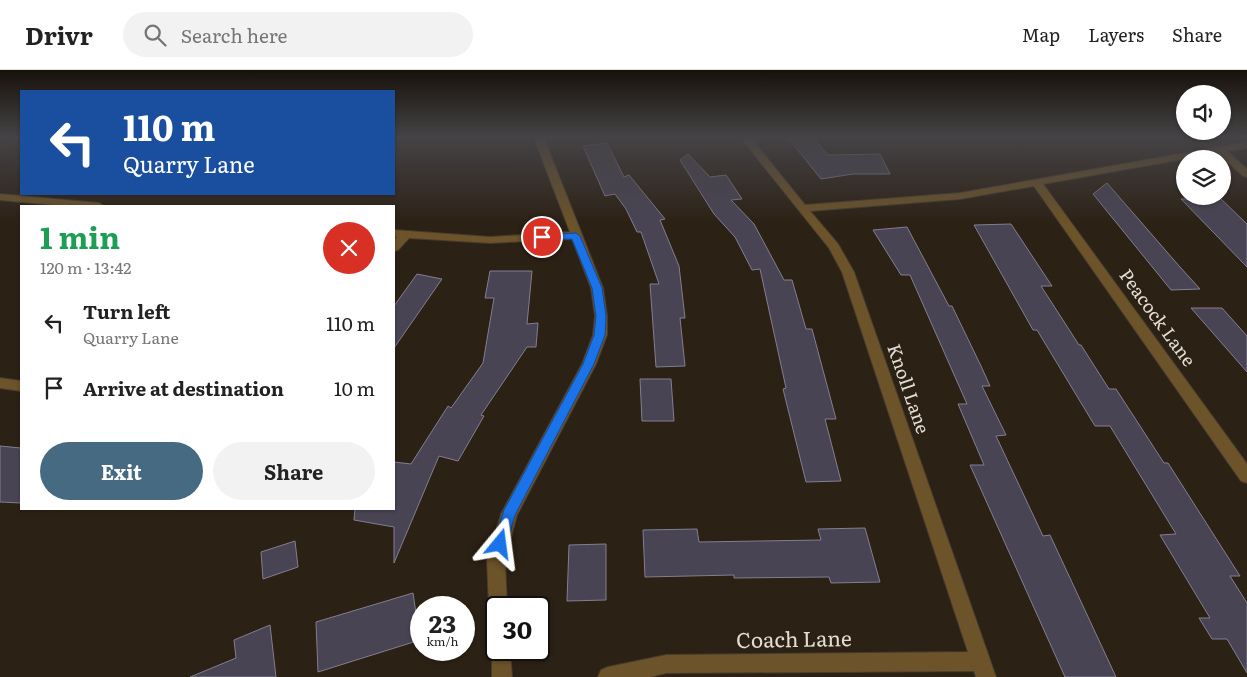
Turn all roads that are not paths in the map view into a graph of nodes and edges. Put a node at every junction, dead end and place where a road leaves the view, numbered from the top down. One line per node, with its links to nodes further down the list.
1 (550, 166): 10 (street)
2 (769, 166): 7 (street, Knoll Lane)
3 (1126, 166): 4 (street)
4 (1036, 182): 7 (street); 14 (street, Peacock Lane)
5 (0, 197): 6 (street)
6 (88, 205)
7 (803, 208): 17 (street, Knoll Lane)
8 (395, 233): 9 (street)
9 (406, 234): 10 (street); 11 (street)
10 (576, 236): 15 (street)
11 (395, 246)
12 (0, 383): 13 (street)
13 (20, 386)
14 (1247, 476)
15 (498, 596)
16 (501, 661): 18 (street)
17 (983, 669): 19 (street, Coach Lane)
18 (502, 677)
19 (608, 677)

